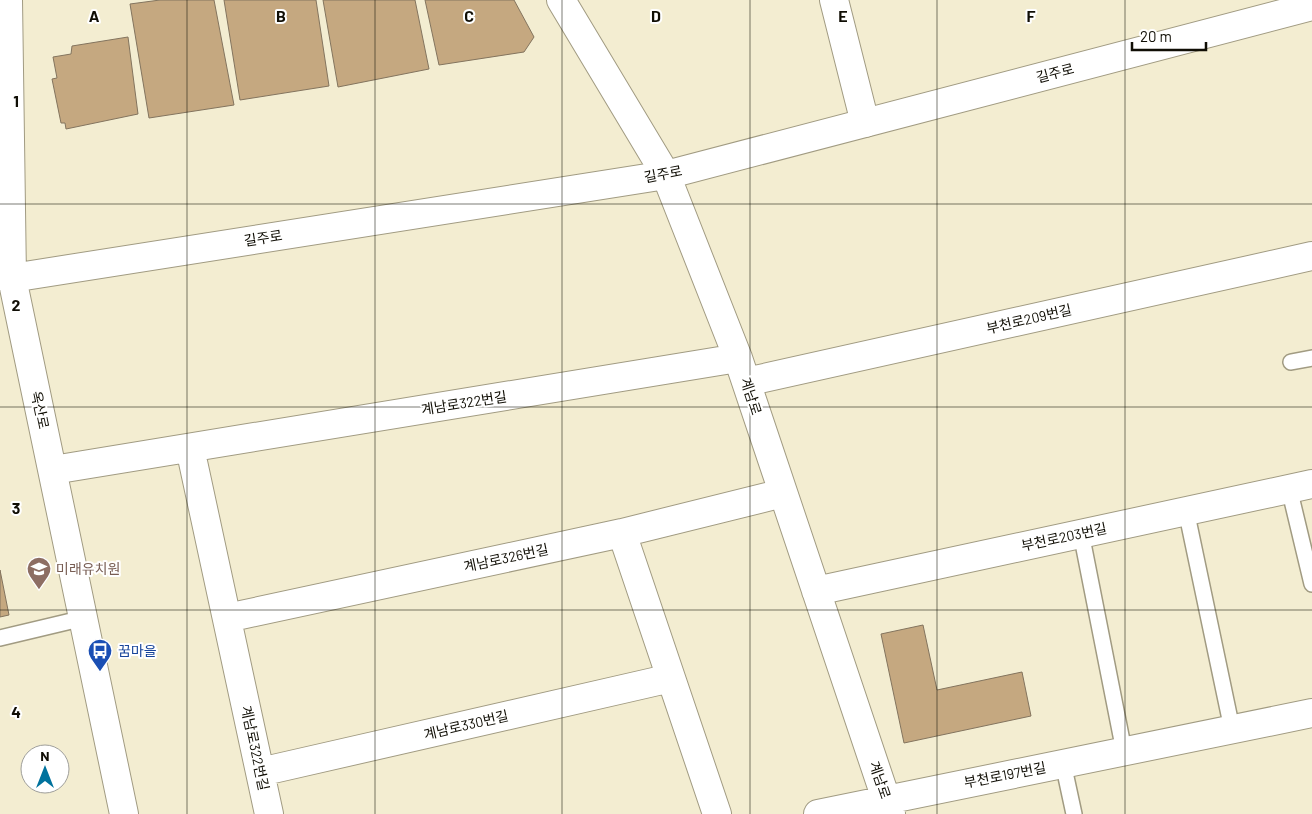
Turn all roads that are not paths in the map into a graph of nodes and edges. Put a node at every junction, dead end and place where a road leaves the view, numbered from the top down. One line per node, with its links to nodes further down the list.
1 (8, 0): 8 (street, 옥산로)
2 (562, 0): 6 (street, 계남로)
3 (834, 0): 5 (street)
4 (1312, 6): 5 (street, 길주로)
5 (865, 123): 6 (street, 길주로)
6 (666, 175): 8 (street, 길주로); 11 (street, 계남로)
7 (1312, 256): 11 (street, 부천로209번길)
8 (6, 277): 13 (street, 옥산로)
9 (1312, 358): 10 (lane)
10 (1291, 362)
11 (742, 370): 12 (street, 계남로322번길); 15 (street, 계남로)
12 (190, 448): 13 (street, 계남로322번길); 22 (street, 계남로322번길)
13 (53, 470): 21 (street, 옥산로)
14 (1301, 486): 16 (street, 부천로203번길); 19 (lane)
15 (783, 493): 17 (street, 계남로326번길); 20 (street, 계남로)
16 (1186, 510): 18 (street, 부천로203번길); 26 (lane)
17 (622, 533): 22 (street, 계남로326번길); 24 (street)
18 (1081, 533): 20 (street, 부천로203번길); 27 (lane)
19 (1312, 584)
20 (816, 591): 30 (street, 계남로)
21 (84, 618): 23 (lane); 31 (street, 옥산로)
22 (227, 618): 29 (street, 계남로322번길)
23 (0, 638)
24 (671, 678): 29 (street, 계남로330번길); 33 (street)
25 (1312, 712): 26 (street, 부천로197번길)
26 (1232, 729): 27 (street, 부천로197번길)
27 (1124, 751): 28 (street, 부천로197번길)
28 (1063, 763): 30 (street, 부천로197번길); 35 (lane)
29 (260, 772): 32 (street, 계남로322번길)
30 (889, 807): 34 (street, 부천로197번길)
31 (124, 814)
32 (269, 814)
33 (717, 814)
34 (818, 814)
35 (1074, 814)

